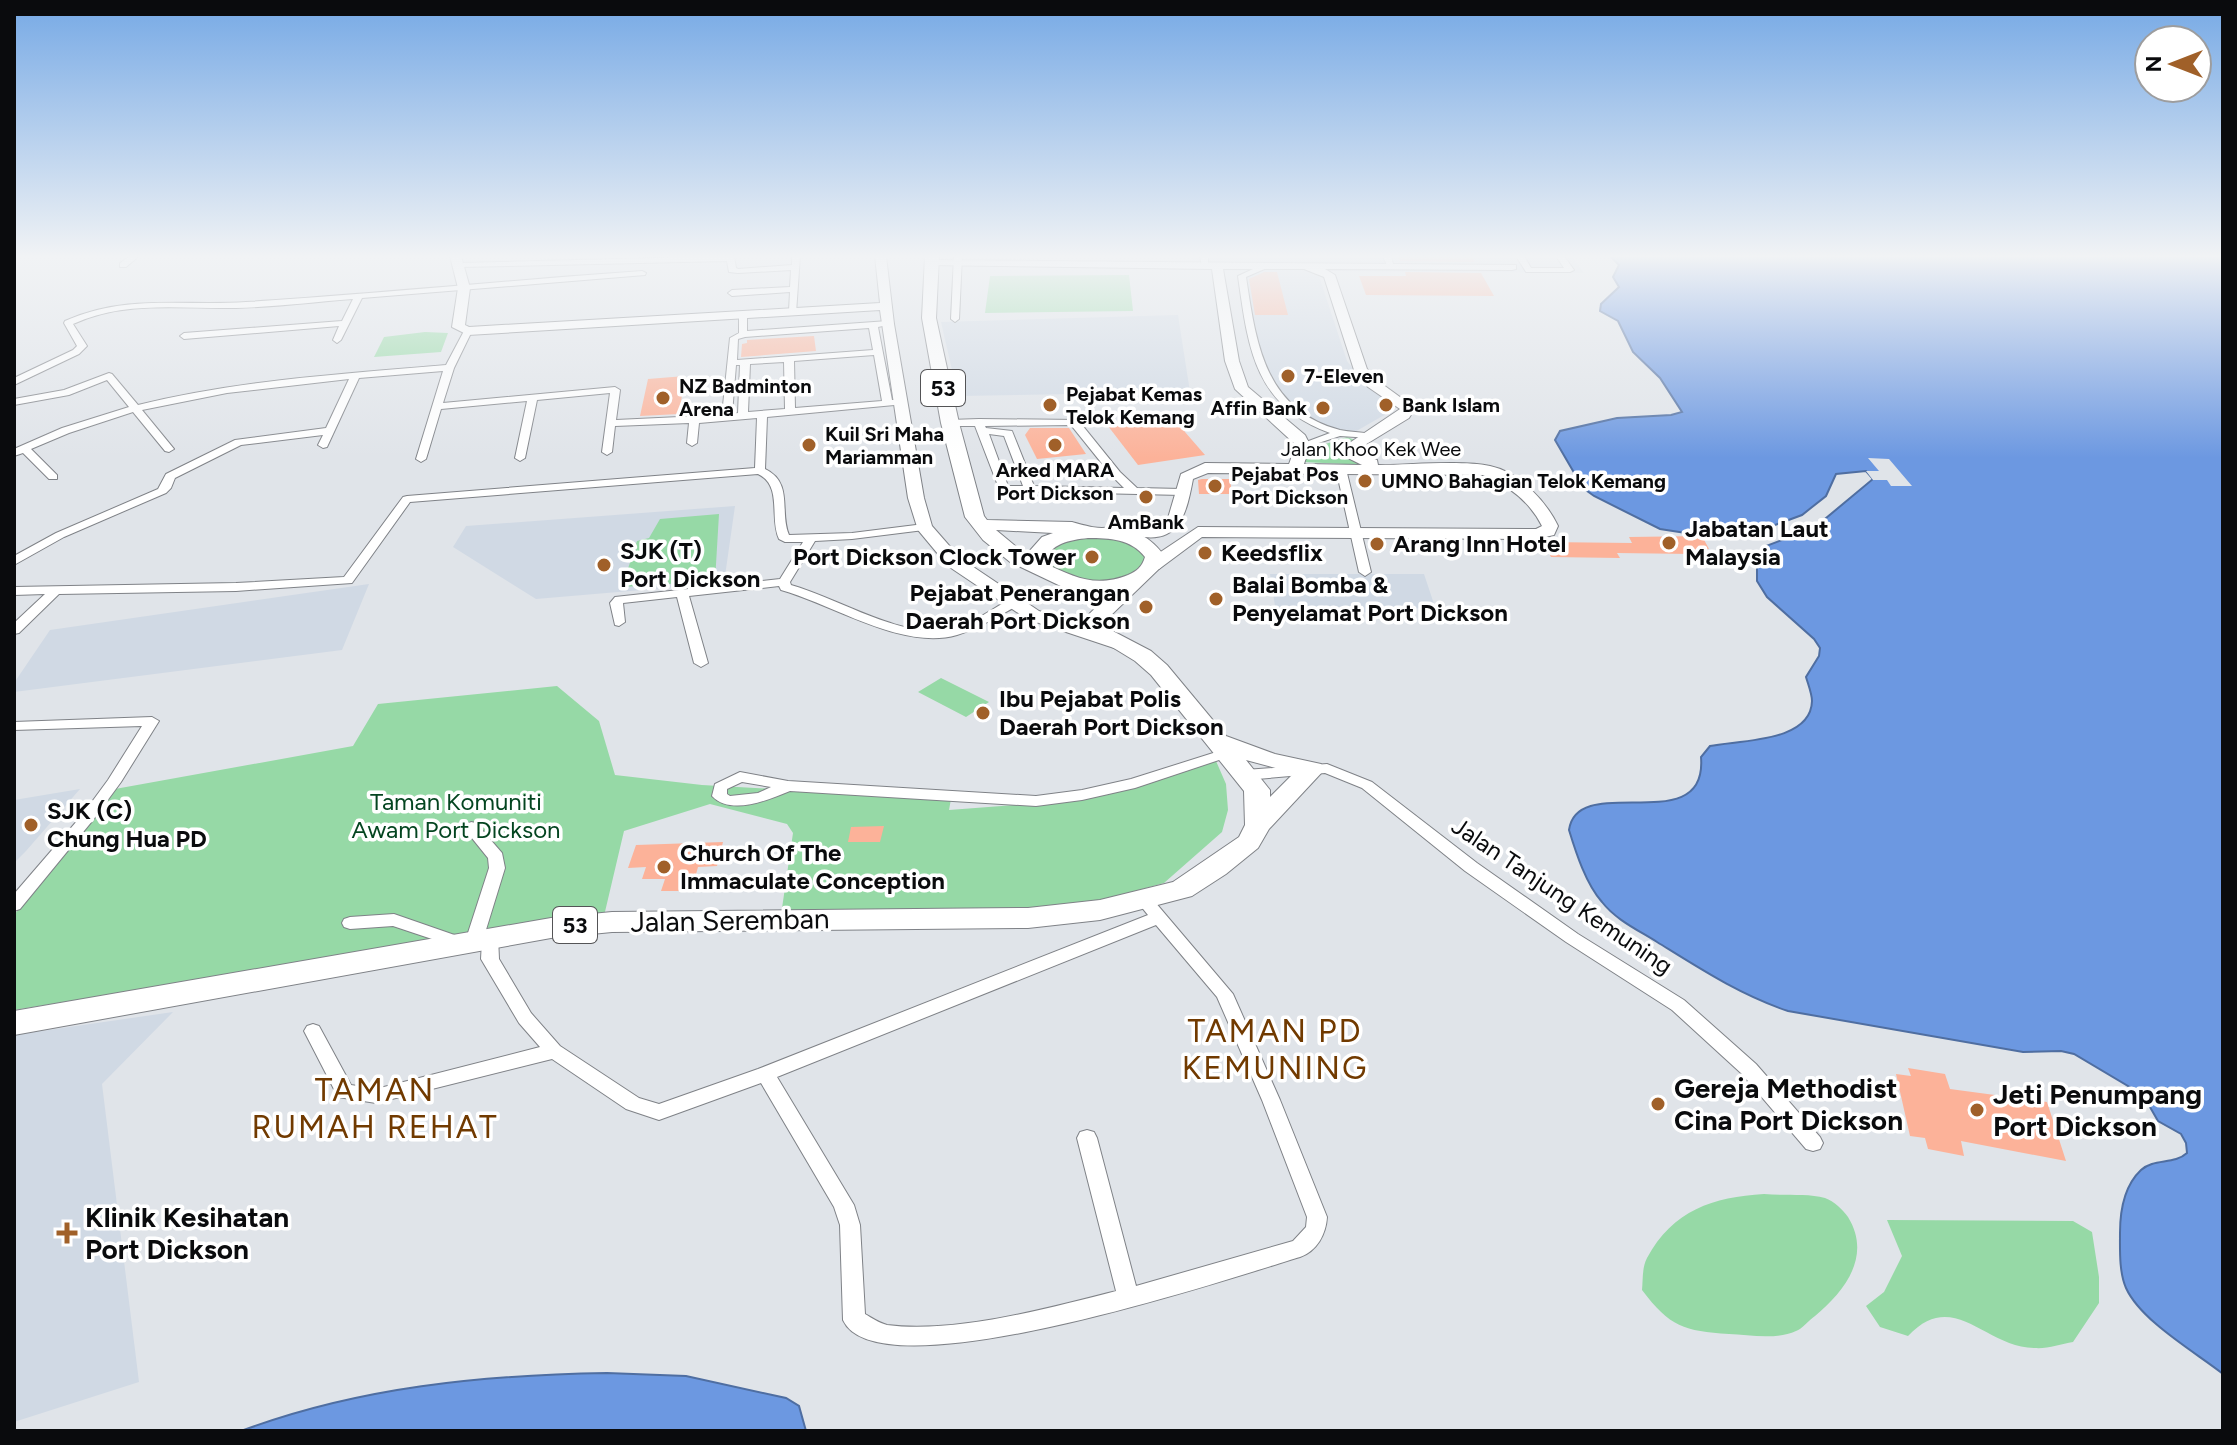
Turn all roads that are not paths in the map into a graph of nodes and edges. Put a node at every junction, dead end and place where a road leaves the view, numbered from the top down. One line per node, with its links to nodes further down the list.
1 (68, 323): 26 (street)
2 (341, 323): 15 (street)
3 (346, 323): 16 (street)
4 (459, 323): 13 (street)
5 (598, 323): 13 (street)
6 (743, 323): 14 (street)
7 (930, 323): 38 (main road, 53)
8 (1224, 323): 21 (street)
9 (1250, 323): 20 (street)
10 (1345, 323): 42 (street)
11 (880, 324): 12 (street); 17 (street); 29 (street)
12 (822, 328): 14 (street); 18 (street)
13 (468, 331): 24 (street)
14 (743, 334): 23 (street)
15 (184, 336)
16 (337, 340)
17 (877, 352): 18 (street); 29 (street)
18 (824, 356): 19 (street)
19 (789, 359): 22 (street); 32 (street)
20 (1257, 360): 21 (street); 41 (street)
21 (1232, 361): 45 (street)
22 (745, 362): 23 (street); 34 (street)
23 (731, 363): 35 (street)
24 (449, 368): 25 (street); 30 (street)
25 (355, 376): 31 (street); 40 (street)
26 (14, 382)
27 (533, 397): 30 (street); 37 (street); 49 (street)
28 (14, 402): 31 (street)
29 (895, 403): 32 (street); 62 (street)
30 (438, 406): 50 (street)
31 (137, 409): 46 (street); 47 (street)
32 (790, 412): 33 (street)
33 (762, 414): 34 (street); 54 (street)
34 (743, 415): 35 (street)
35 (727, 417): 36 (street)
36 (694, 420): 37 (street); 43 (street)
37 (611, 423): 48 (street)
38 (950, 423): 39 (street); 60 (main road, 53)
39 (981, 427): 56 (street); 56 (street); 57 (street)
40 (329, 431): 44 (street); 69 (street)
41 (1336, 435): 42 (street); 45 (street)
42 (1367, 436): 53 (street)
43 (692, 443)
44 (323, 445)
45 (1303, 445): 51 (street)
46 (169, 449)
47 (17, 451): 55 (street)
48 (607, 452)
49 (520, 458)
50 (421, 459)
51 (1295, 469): 52 (street, Jalan Khoo Kek Wee); 58 (street, Jalan Khoo Kek Wee)
52 (1341, 469): 53 (street, Jalan Khoo Kek Wee); 67 (street)
53 (1391, 470): 67 (street, Jalan Khoo Kek Wee)
54 (760, 471): 68 (street); 75 (street)
55 (53, 477)
56 (1030, 490): 57 (street)
57 (1135, 492): 58 (street)
58 (1182, 492): 59 (street)
59 (1182, 510): 63 (street); 65 (street)
60 (975, 517): 61 (main road); 70 (main road, 53)
61 (994, 524): 63 (main road); 64 (main road)
62 (924, 527): 68 (street); 78 (street)
63 (1162, 528): 66 (street)
64 (1082, 532): 66 (main road); 70 (main road)
65 (1198, 532): 67 (street); 71 (street)
66 (1118, 533): 71 (main road)
67 (1356, 533): 72 (street)
68 (810, 539): 73 (street)
69 (14, 561)
70 (1033, 565): 74 (main road)
71 (1148, 570): 74 (main road); 79 (main road)
72 (1365, 572)
73 (784, 582): 77 (street); 78 (street)
74 (1076, 586): 79 (main road)
75 (56, 590): 76 (street); 81 (street)
76 (14, 591)
77 (683, 595): 80 (street); 83 (street)
78 (1013, 603): 79 (street); 82 (street)
79 (1100, 615): 82 (main road)
80 (619, 622)
81 (14, 630)
82 (1122, 645): 85 (main road)
83 (701, 663)
84 (14, 726): 92 (street)
85 (1224, 747): 86 (main road); 87 (main road); 88 (street)
86 (1312, 769): 87 (street, Jalan Tanjung Kemuning); 89 (main road, Jalan Seremban); 100 (street, Jalan Tanjung Kemuning)
87 (1245, 775): 89 (main road); 91 (main road, Jalan Seremban / 53)
88 (788, 786)
89 (1258, 825): 91 (main road, Jalan Seremban / 53)
90 (471, 827): 94 (street)
91 (1155, 902): 94 (main road, Jalan Seremban / 53); 98 (street); 101 (street)
92 (14, 905)
93 (350, 923): 94 (street)
94 (475, 940): 95 (main road, Jalan Seremban / 53); 97 (street)
95 (14, 1023)
96 (313, 1031): 97 (street)
97 (554, 1051): 98 (street)
98 (765, 1074): 101 (street)
99 (1087, 1138): 101 (street)
100 (1813, 1143)
101 (1128, 1298)

